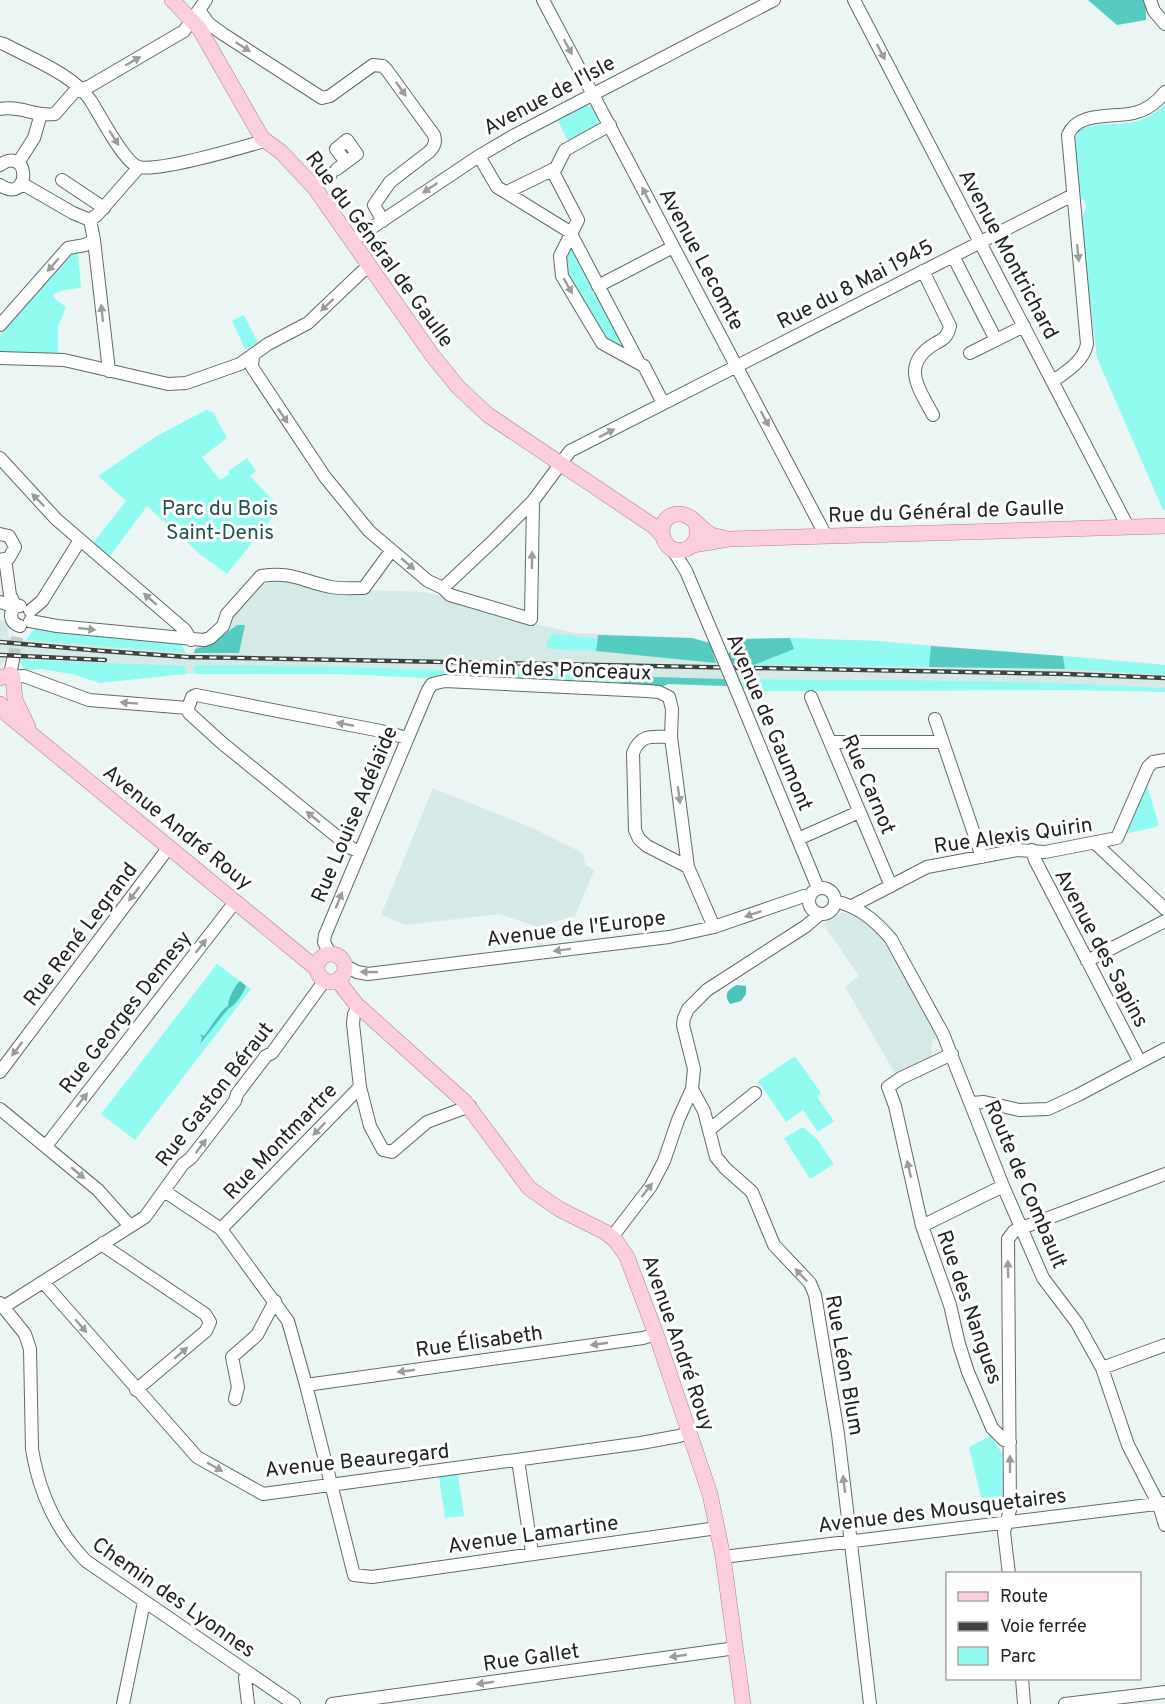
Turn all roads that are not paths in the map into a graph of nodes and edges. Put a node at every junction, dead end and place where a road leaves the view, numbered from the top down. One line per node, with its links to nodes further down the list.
1 (172, 0): 6 (main road)
2 (543, 0): 13 (street, Avenue Lecomte, one-way to 13)
3 (774, 0): 13 (street, Avenue de l'Isle)
4 (854, 0): 35 (street, Avenue Montrichard, one-way to 35)
5 (1150, 0): 7 (street)
6 (199, 10): 8 (street); 10 (main road); 11 (street, one-way to 6)
7 (1165, 24)
8 (223, 34): 10 (street); 32 (street, one-way to 32)
9 (0, 43): 11 (street)
10 (208, 45): 17 (main road)
11 (82, 89): 15 (street); 21 (street, one-way to 21)
12 (1165, 92): 29 (street)
13 (593, 94): 16 (street, Avenue Lecomte); 18 (street, Avenue de l'Isle)
14 (0, 109): 15 (street)
15 (43, 114): 19 (street)
16 (610, 125): 23 (street); 37 (street, Avenue Lecomte, one-way to 16)
17 (264, 141): 21 (street); 26 (main road, Rue du Général de Gaulle)
18 (479, 156): 28 (street); 32 (street, Avenue de l'Isle, one-way to 32)
19 (18, 163): 20 (street); 25 (street)
20 (0, 165)
21 (140, 167): 30 (street)
22 (338, 169): 26 (street)
23 (552, 170): 28 (street); 33 (street)
24 (62, 180): 30 (street)
25 (21, 183): 27 (street); 31 (street)
26 (314, 187): 36 (main road, Rue du Général de Gaulle)
27 (2, 191)
28 (507, 192): 33 (street)
29 (1073, 195): 35 (street, Rue du 8 Mai 1945); 53 (street, one-way to 53)
30 (104, 208): 31 (street)
31 (90, 220): 34 (street)
32 (383, 220): 36 (street, Avenue de l'Isle)
33 (570, 232): 41 (street); 49 (street, one-way to 49)
34 (94, 240): 43 (street, one-way to 43); 52 (street, one-way to 34)
35 (980, 241): 38 (street, Rue du 8 Mai 1945); 45 (street, Avenue Montrichard)
36 (352, 242): 39 (main road, Rue du Général de Gaulle)
37 (673, 247): 41 (street); 51 (street, Avenue Lecomte)
38 (953, 256): 40 (street, Rue du 8 Mai 1945); 46 (street)
39 (369, 265): 50 (street, one-way to 50); 57 (main road, Rue du Général de Gaulle)
40 (923, 271): 51 (street, Rue du 8 Mai 1945); 55 (street)
41 (598, 286): 49 (street)
42 (0, 304): 43 (street)
43 (10, 313): 44 (street)
44 (0, 325)
45 (1024, 326): 46 (street); 53 (street, Avenue Montrichard)
46 (996, 340): 47 (street)
47 (970, 353)
48 (0, 358): 52 (street)
49 (638, 361): 54 (street)
50 (248, 362): 52 (street); 71 (street, one-way to 71)
51 (737, 368): 57 (street, Rue du 8 Mai 1945, one-way to 51); 66 (street, Avenue Lecomte, one-way to 66)
52 (108, 371)
53 (1053, 381): 63 (street, Avenue Montrichard)
54 (662, 400)
55 (933, 415)
56 (0, 458): 68 (street, one-way to 56)
57 (559, 464): 58 (street, Rue du 8 Mai 1945); 59 (main road, Rue du Général de Gaulle)
58 (533, 501): 74 (street, Rue du 8 Mai 1945); 74 (street, one-way to 58)
59 (630, 512): 60 (main road, Rue du Général de Gaulle); 65 (main road, Rue du Général de Gaulle)
60 (670, 517): 61 (main road); 65 (main road)
61 (696, 524): 67 (main road, Rue du Général de Gaulle); 69 (main road)
62 (1165, 526): 63 (main road, Rue du Général de Gaulle)
63 (1128, 527): 66 (main road, Rue du Général de Gaulle)
64 (0, 533): 72 (street)
65 (661, 534): 70 (main road)
66 (826, 536): 67 (main road, Rue du Général de Gaulle)
67 (729, 539): 69 (main road, Rue du Général de Gaulle)
68 (80, 540): 77 (street); 78 (street, one-way to 68)
69 (691, 547): 70 (main road); 73 (street, Avenue de Gaumont)
70 (673, 549): 73 (street, Avenue de Gaumont)
71 (392, 550): 74 (street, one-way to 74); 78 (street)
72 (2, 560): 76 (street)
73 (686, 571): 91 (street, Avenue de Gaumont, bridge)
74 (444, 588)
75 (0, 602): 76 (street)
76 (16, 607): 77 (street); 77 (street)
77 (24, 624): 78 (street, one-way to 78)
78 (191, 640)
79 (9, 672): 82 (main road); 83 (street, one-way to 79)
80 (428, 690): 85 (street, Chemin des Ponceaux); 86 (street, Rue Louise Adélaïde)
81 (811, 697): 87 (street, Rue Carnot)
82 (6, 704): 93 (main road, Avenue André Rouy)
83 (188, 708): 86 (street, one-way to 83); 95 (street, one-way to 83)
84 (935, 719): 88 (street)
85 (671, 736): 97 (street, one-way to 97); 97 (street)
86 (407, 738): 95 (street, Rue Louise Adélaïde)
87 (831, 742): 88 (street); 90 (street, Rue Carnot)
88 (944, 742): 96 (street)
89 (1165, 760): 92 (street, Rue Alexis Quirin)
90 (859, 812): 91 (street); 98 (street, Rue Carnot)
91 (798, 839): 99 (street, Avenue de Gaumont)
92 (1095, 843): 94 (street, Rue Alexis Quirin); 104 (street)
93 (169, 847): 102 (main road, Avenue André Rouy); 114 (street, Rue René Legrand, one-way to 114)
94 (1032, 850): 96 (street, Rue Alexis Quirin); 108 (street, Avenue des Sapins)
95 (360, 852): 109 (street, Rue Louise Adélaïde, one-way to 95)
96 (982, 857): 98 (street, Rue Alexis Quirin)
97 (688, 867): 107 (street)
98 (891, 886): 103 (street, Rue Alexis Quirin)
99 (818, 888): 100 (street); 101 (street)
100 (809, 897): 105 (street); 107 (street, Avenue de l'Europe, one-way to 107)
101 (835, 901): 103 (street, Route de Combault); 105 (street)
102 (235, 902): 109 (main road, Avenue André Rouy); 122 (street, Rue Georges Demesy, one-way to 102)
103 (852, 906): 112 (street, Route de Combault)
104 (1165, 909)
105 (820, 914): 116 (street)
106 (1165, 921): 108 (street)
107 (714, 927): 109 (street, Avenue de l'Europe, one-way to 109)
108 (1087, 962): 113 (street, Avenue des Sapins)
109 (330, 969): 110 (main road, Avenue André Rouy); 125 (street, Rue Gaston Béraut, one-way to 109)
110 (357, 1005): 115 (street, Rue Montmartre); 119 (main road, Avenue André Rouy)
111 (1165, 1049): 113 (street)
112 (952, 1054): 118 (street, Route de Combault); 127 (street, one-way to 112)
113 (1140, 1062): 118 (street)
114 (0, 1072)
115 (360, 1087): 119 (street); 128 (street, Rue Montmartre, one-way to 128)
116 (692, 1089): 121 (street, Rue Léon Blum); 130 (street, one-way to 116)
117 (755, 1093): 121 (street)
118 (971, 1103): 124 (street, Route de Combault)
119 (470, 1106): 130 (main road, Avenue André Rouy)
120 (0, 1109): 122 (street)
121 (709, 1130): 149 (street, Rue Léon Blum, one-way to 121)
122 (46, 1146): 126 (street, one-way to 126)
123 (1165, 1174): 129 (street)
124 (1003, 1186): 127 (street, Rue des Nangues); 129 (street, Route de Combault)
125 (164, 1191): 126 (street, Rue Gaston Béraut); 128 (street)
126 (130, 1226): 131 (street, Rue Gaston Béraut)
127 (922, 1226): 142 (street, Rue des Nangues)
128 (221, 1229): 133 (street)
129 (1021, 1229): 137 (street, Route de Combault); 142 (street, one-way to 129)
130 (612, 1237): 135 (main road, Avenue André Rouy)
131 (103, 1243): 132 (street, Rue Gaston Béraut); 139 (street, one-way to 131)
132 (43, 1282): 134 (street, Rue Gaston Béraut); 139 (street, Avenue Beauregard, one-way to 139)
133 (274, 1301): 138 (street); 140 (street)
134 (2, 1304): 153 (street, Chemin des Lyonnes)
135 (656, 1334): 138 (street, Rue Élisabeth, one-way to 138); 141 (main road, Avenue André Rouy)
136 (1165, 1345): 137 (street)
137 (1107, 1366): 145 (street, Route de Combault)
138 (306, 1385): 144 (street)
139 (136, 1390): 144 (street, Avenue Beauregard, one-way to 144)
140 (235, 1399)
141 (688, 1433): 143 (street, Avenue Beauregard); 148 (main road, Avenue André Rouy)
142 (1010, 1442): 146 (street, one-way to 142)
143 (518, 1460): 144 (street, Avenue Beauregard); 150 (street)
144 (330, 1486): 150 (street, Avenue Lamartine)
145 (1162, 1504): 146 (street, Avenue des Mousquetaires); 147 (street, Route de Combault)
146 (1008, 1522): 149 (street, Avenue des Mousquetaires); 152 (street)
147 (1165, 1525)
148 (717, 1528): 150 (street, Avenue Lamartine); 151 (main road, Avenue André Rouy)
149 (851, 1542): 151 (street, Avenue des Mousquetaires); 163 (street, Rue Léon Blum)
150 (532, 1553)
151 (723, 1557): 154 (main road, Avenue André Rouy)
152 (1009, 1572)
153 (144, 1602): 155 (street, Chemin des Lyonnes); 159 (street)
154 (736, 1648): 161 (street, Rue Gallet, one-way to 161); 162 (main road, Avenue André Rouy)
155 (249, 1674): 158 (street, Chemin des Lyonnes); 160 (street)
156 (1022, 1680): 164 (street)
157 (1165, 1692): 165 (street)
158 (289, 1703)
159 (123, 1704)
160 (248, 1704)
161 (333, 1704)
162 (744, 1704)
163 (870, 1704)
164 (1024, 1704)
165 (1065, 1704)

